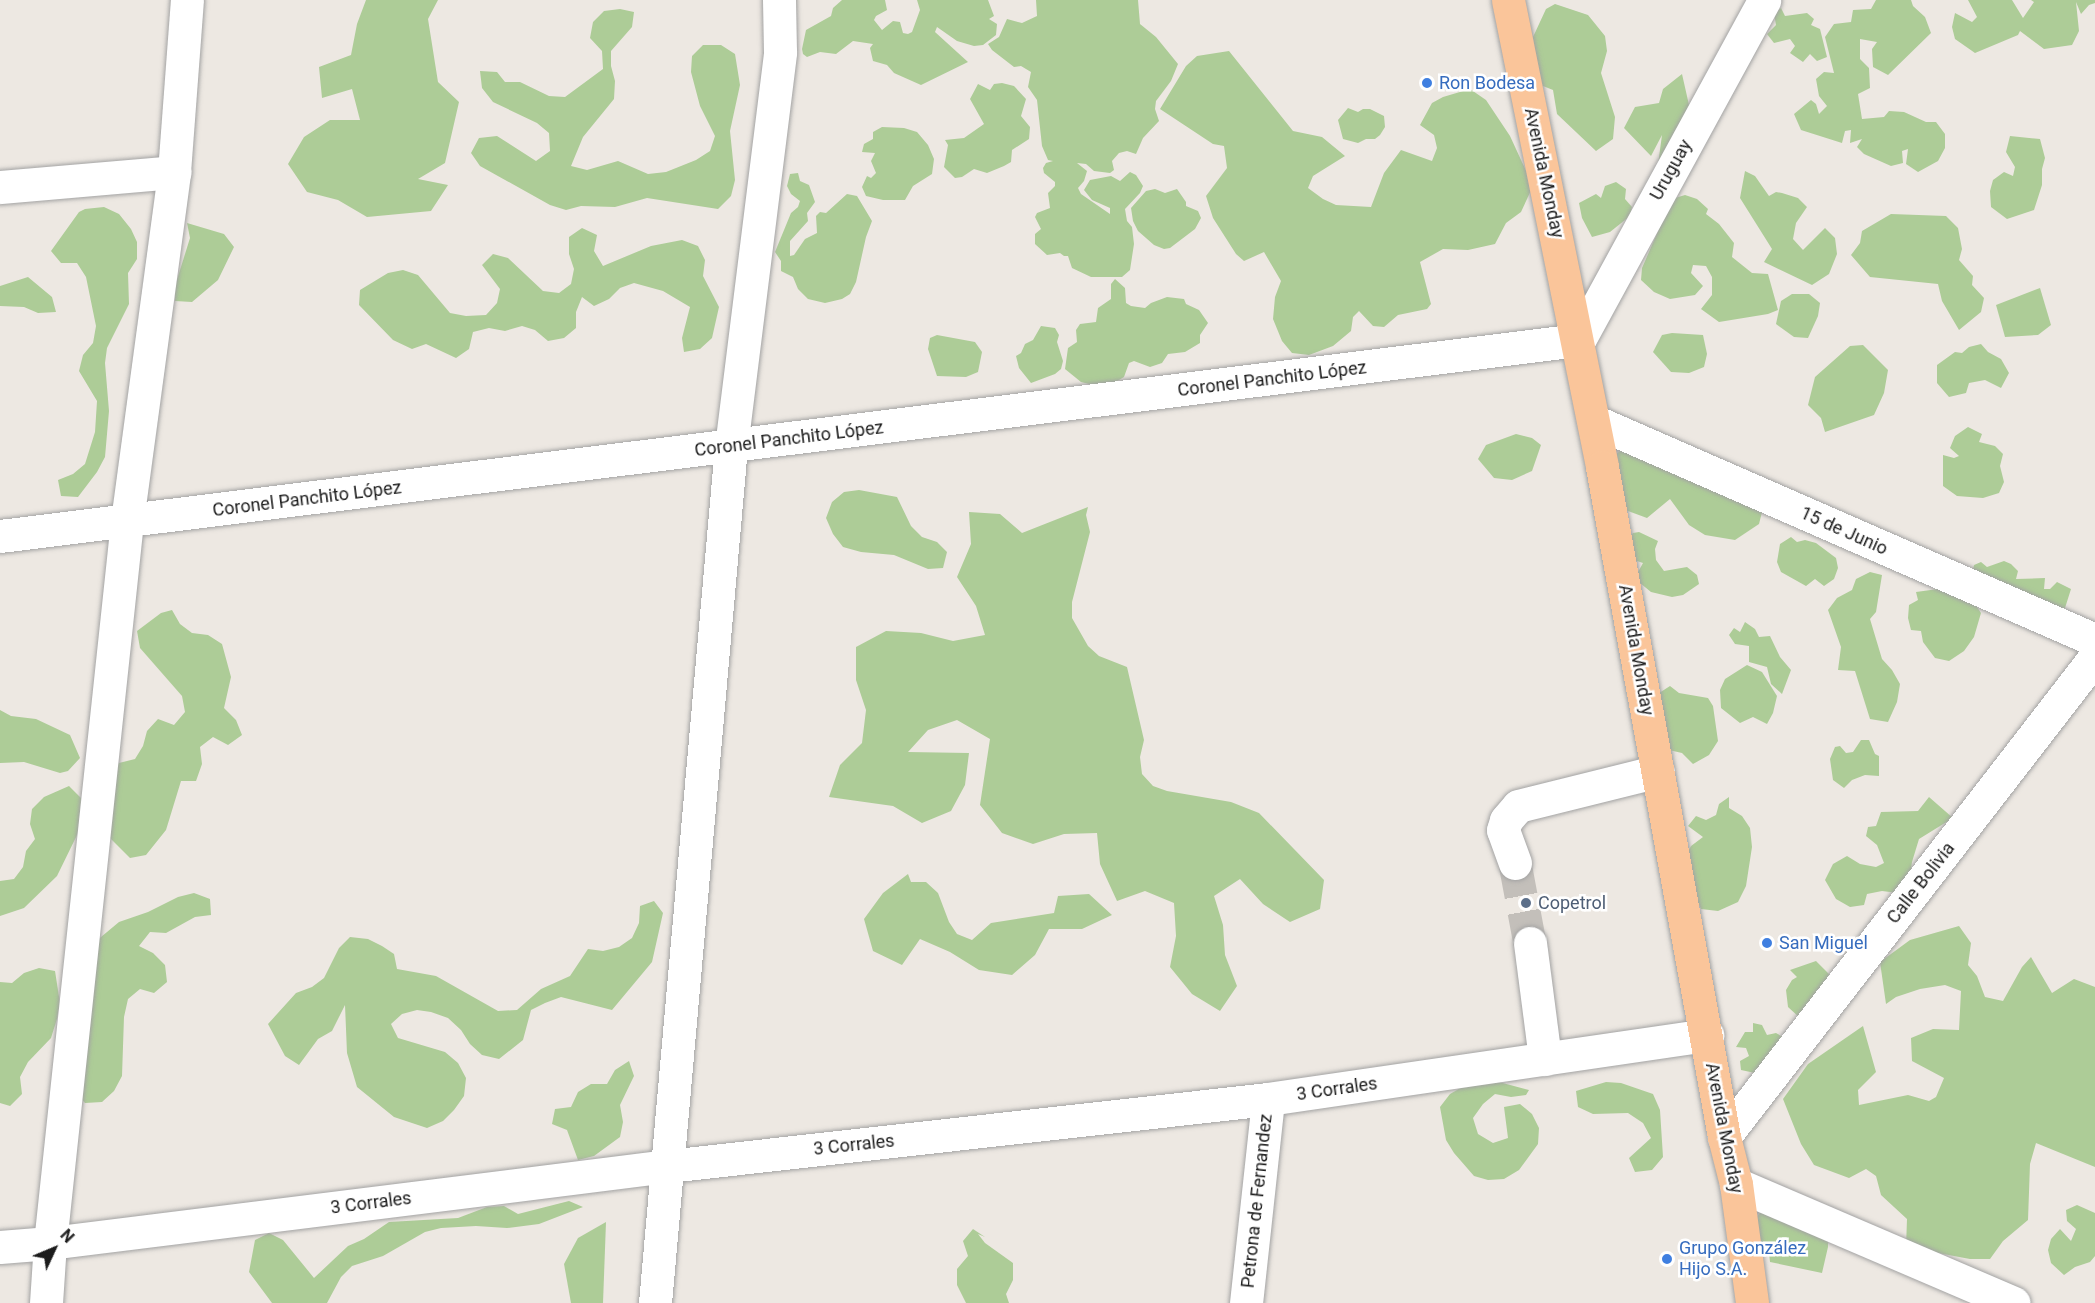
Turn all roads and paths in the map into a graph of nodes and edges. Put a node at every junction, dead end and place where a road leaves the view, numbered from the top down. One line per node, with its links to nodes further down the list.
1 (187, 0): 5 (street)
2 (779, 0): 9 (street)
3 (1508, 0): 7 (main road, Avenida Monday)
4 (1764, 0): 7 (street, Uruguay)
5 (174, 172): 6 (street); 10 (street)
6 (0, 187)
7 (1578, 340): 8 (main road, Avenida Monday); 9 (street, Coronel Panchito López)
8 (1594, 421): 12 (street, 15 de Junio); 14 (main road, Avenida Monday)
9 (730, 447): 10 (street, Coronel Panchito López); 21 (street)
10 (127, 521): 11 (street, Coronel Panchito López); 23 (street)
11 (0, 536)
12 (2095, 640)
13 (2095, 657): 20 (street, Calle Bolivia)
14 (1658, 771): 15 (street); 17 (main road, Avenida Monday)
15 (1515, 863)
16 (1530, 943): 18 (street)
17 (1707, 1035): 18 (street, 3 Corrales); 20 (main road, Avenida Monday)
18 (1545, 1059): 19 (street, 3 Corrales)
19 (1268, 1099): 21 (street, 3 Corrales); 27 (street, Petrona de Fernandez)
20 (1724, 1137): 22 (main road, Avenida Monday)
21 (668, 1166): 23 (street, 3 Corrales); 26 (street)
22 (1736, 1184): 28 (main road, Avenida Monday); 29 (street)
23 (50, 1243): 24 (street, 3 Corrales); 25 (street)
24 (0, 1247)
25 (46, 1303)
26 (655, 1303)
27 (1246, 1303)
28 (1752, 1303)
29 (2014, 1303)

